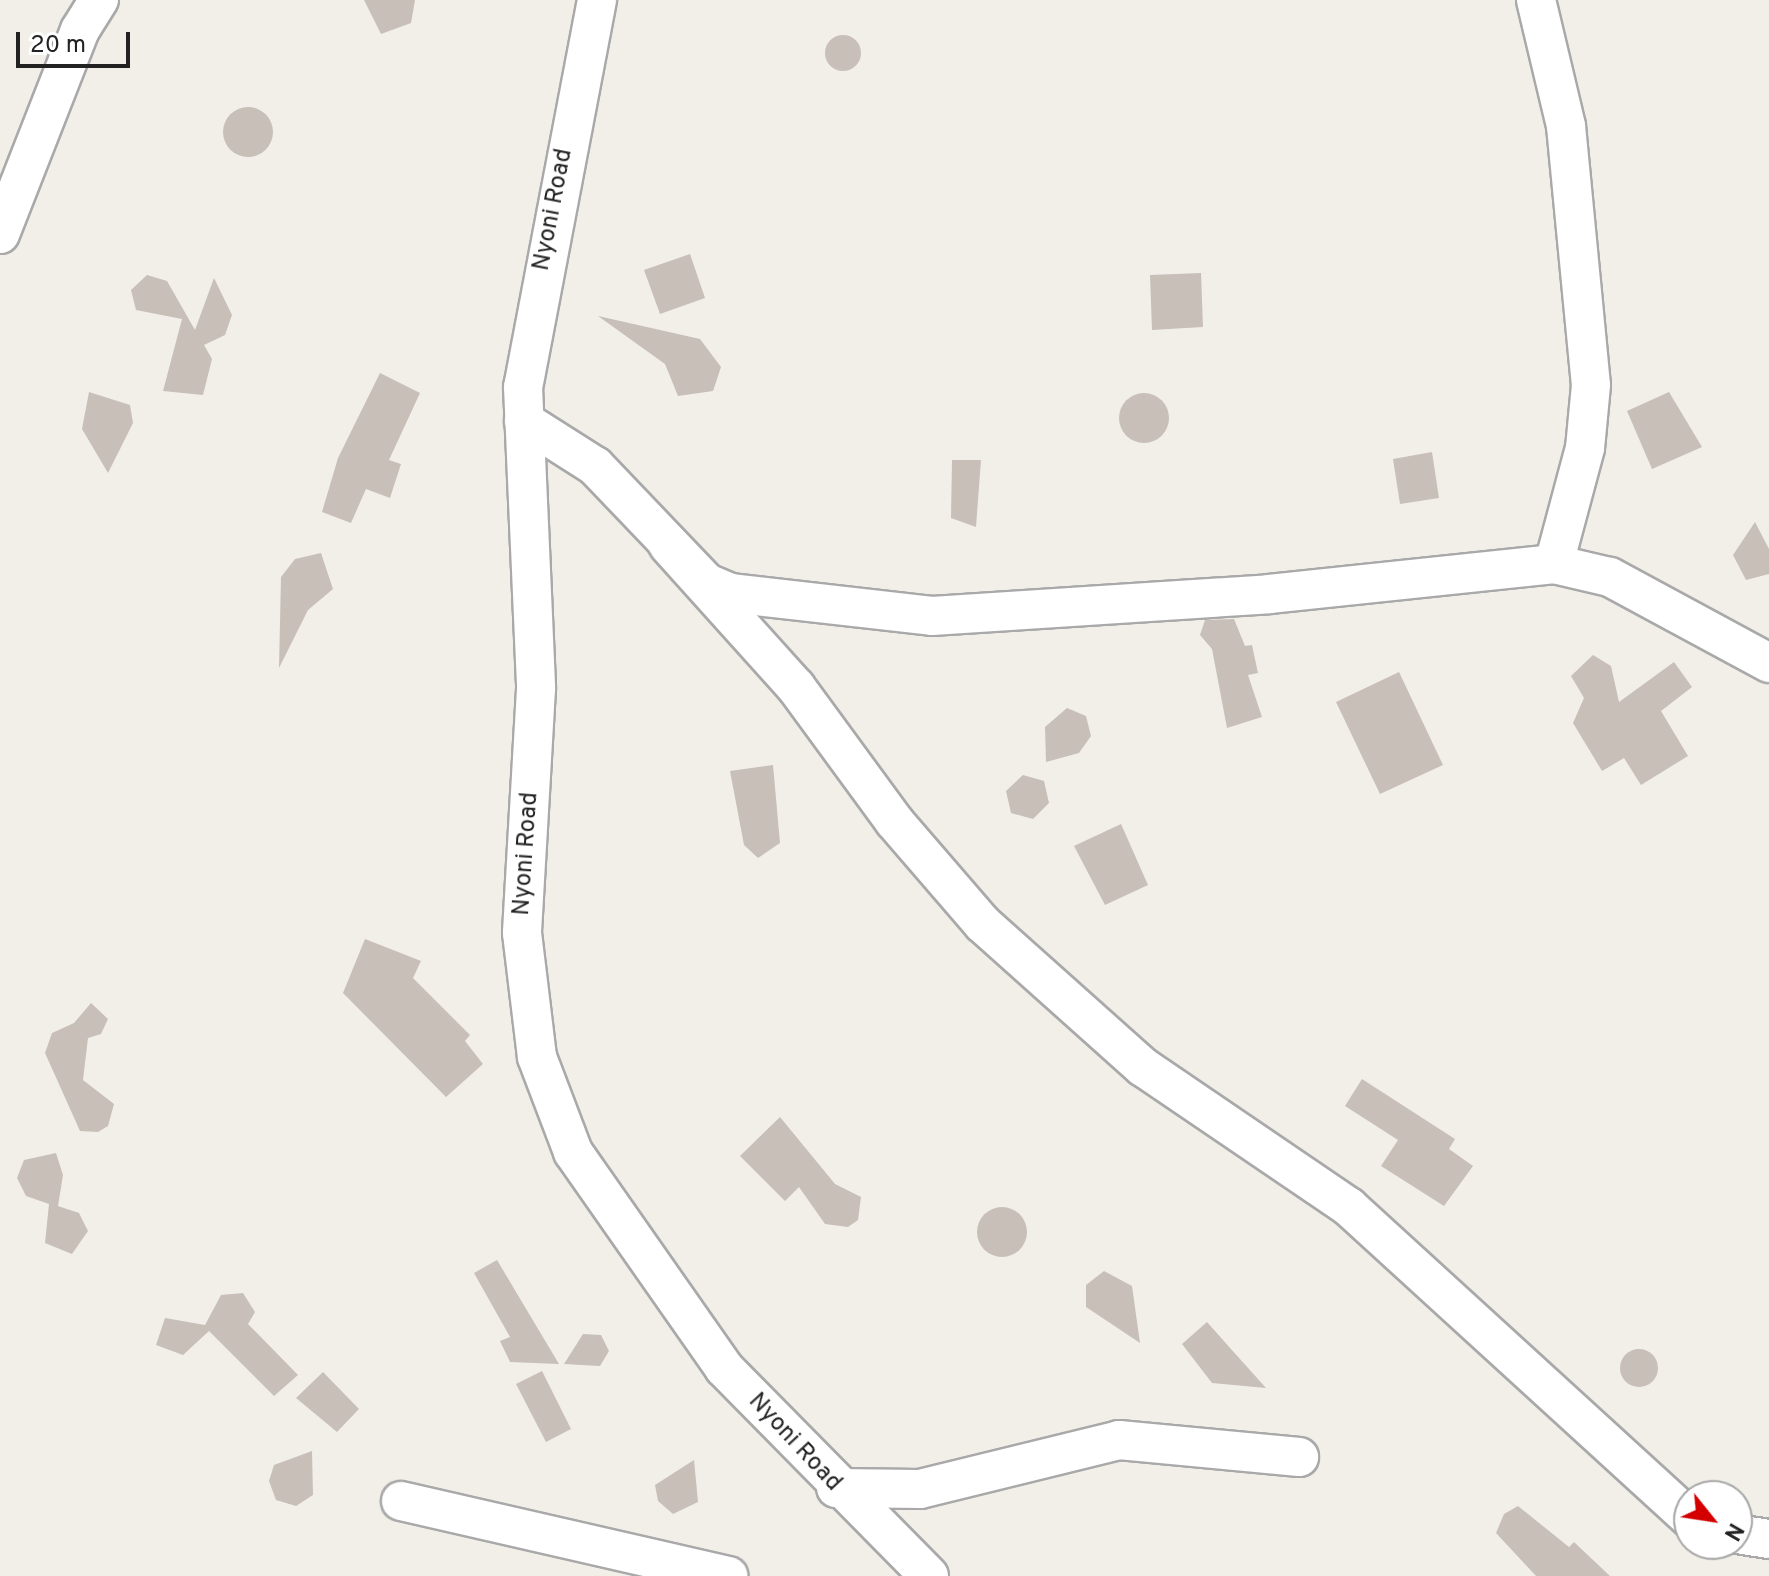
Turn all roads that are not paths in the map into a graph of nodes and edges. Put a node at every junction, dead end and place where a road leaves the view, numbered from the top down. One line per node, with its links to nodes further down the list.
1 (99, 0): 4 (street)
2 (597, 0): 5 (street, Nyoni Road)
3 (1536, 0): 7 (street)
4 (0, 234)
5 (524, 421): 6 (street); 10 (street, Nyoni Road)
6 (668, 545): 7 (street); 12 (street)
7 (1554, 564): 8 (street)
8 (1769, 663)
9 (1299, 1457): 10 (street)
10 (836, 1488): 14 (street, Nyoni Road)
11 (401, 1501): 13 (street)
12 (1673, 1503)
13 (729, 1576)
14 (929, 1576)

